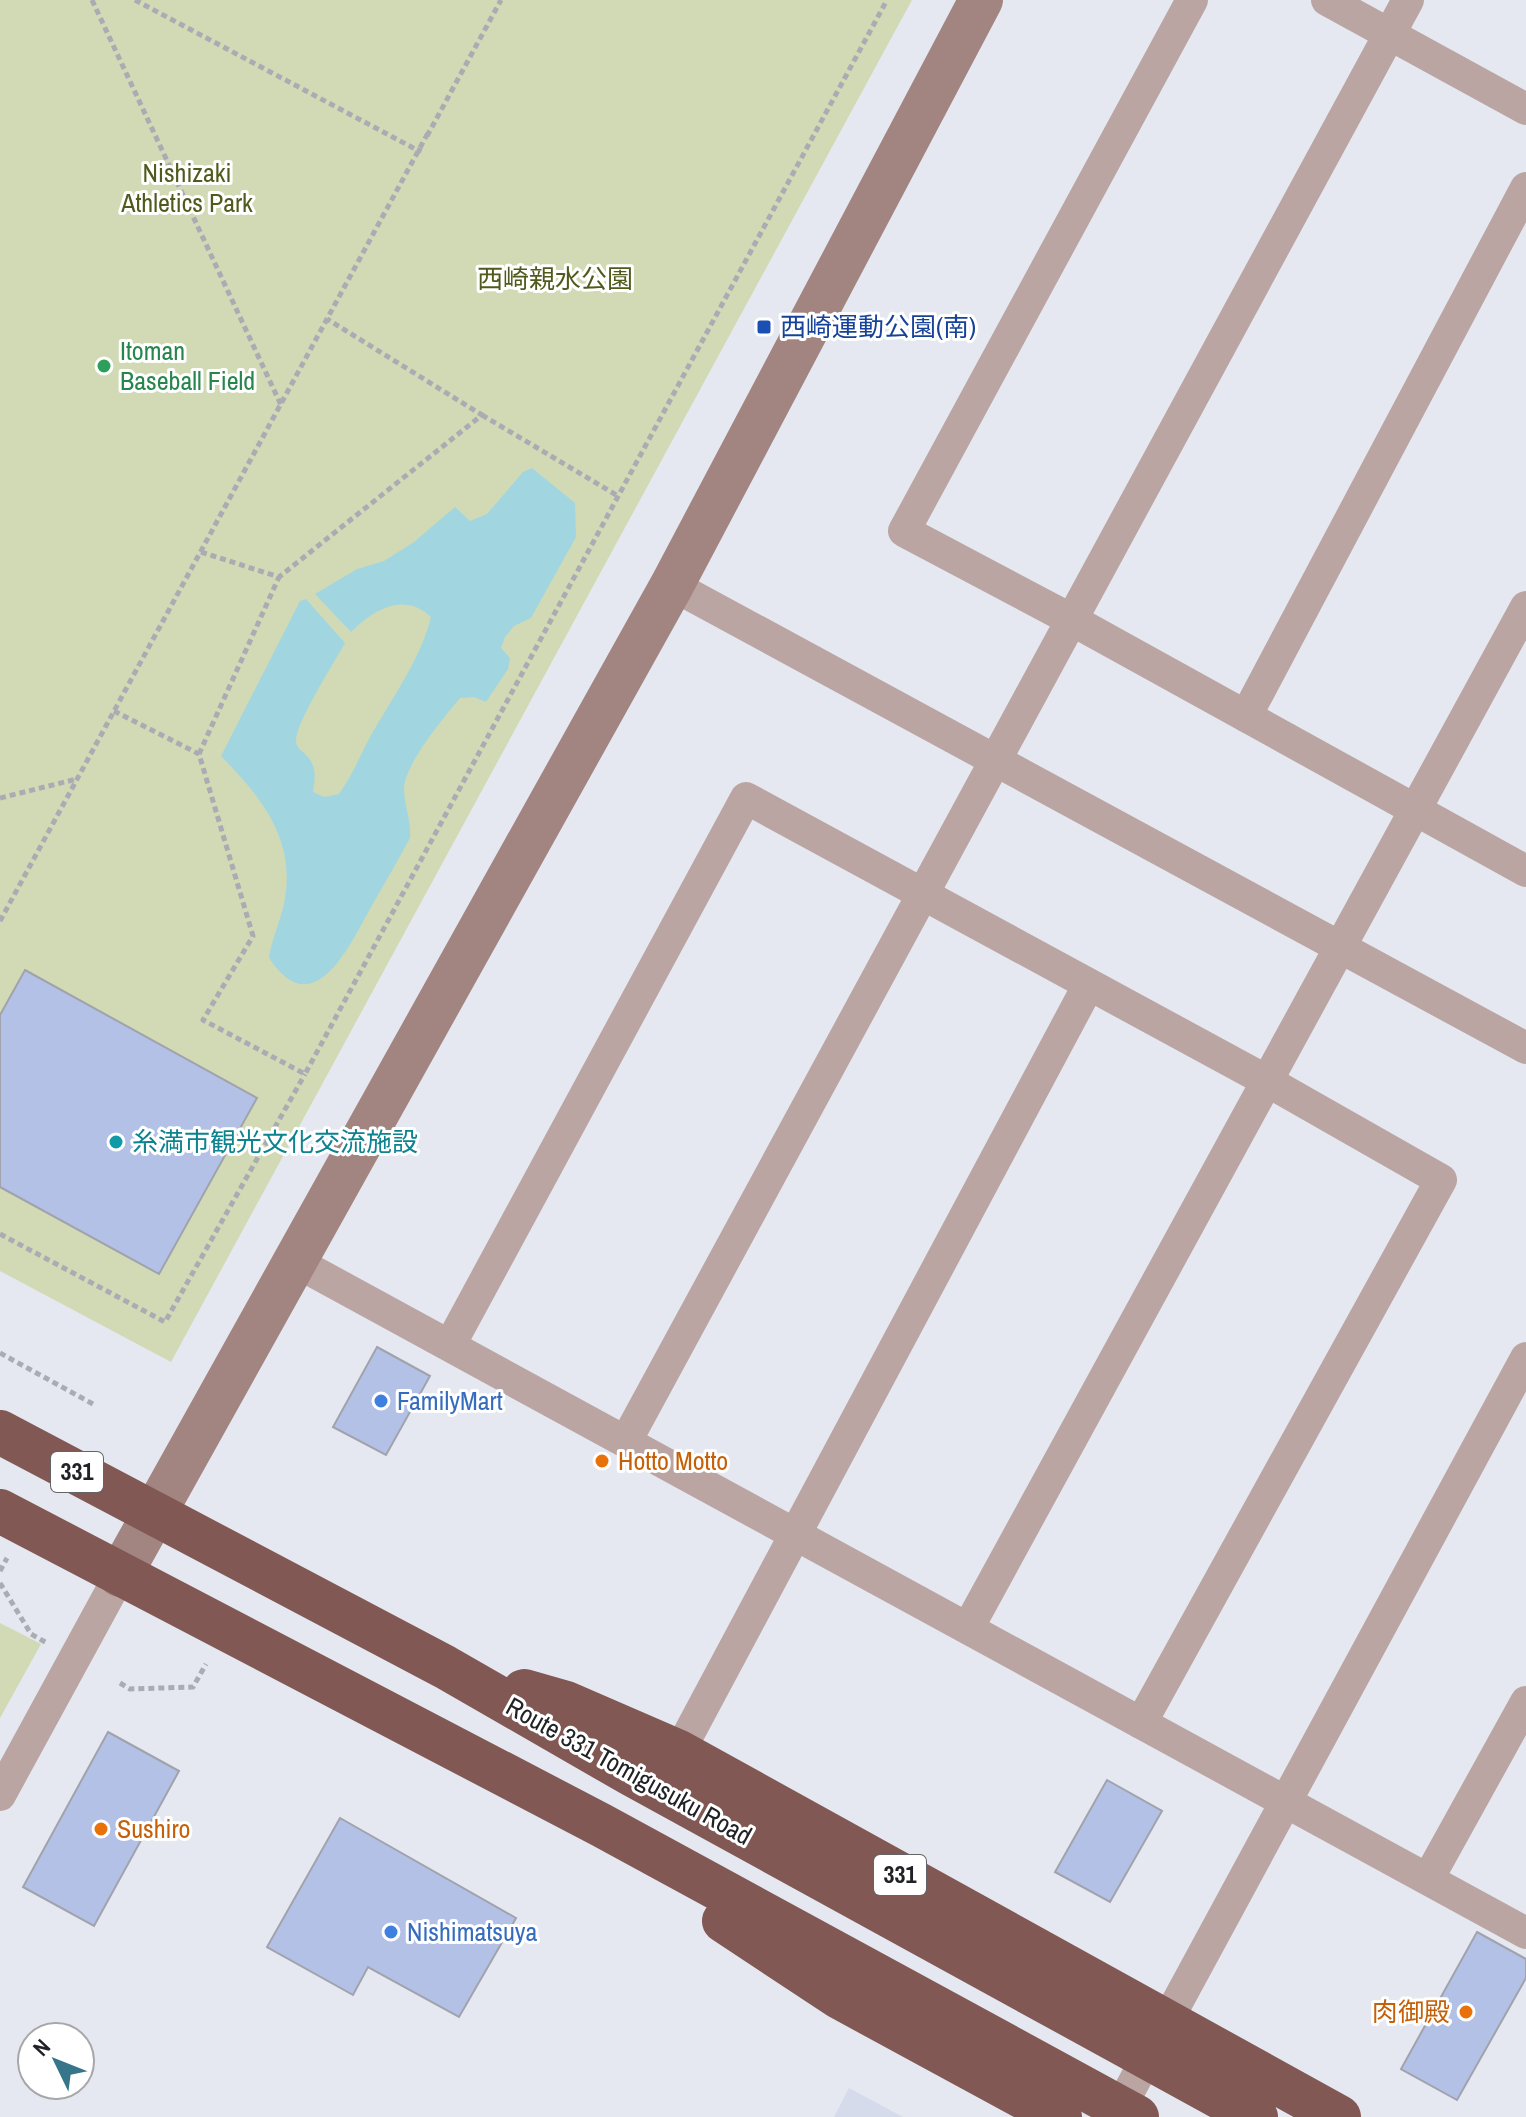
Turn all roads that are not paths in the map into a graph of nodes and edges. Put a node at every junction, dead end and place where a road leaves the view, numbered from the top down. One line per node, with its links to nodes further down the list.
1 (981, 0): 8 (street)
2 (1192, 0): 10 (street)
3 (1327, 0): 5 (street)
4 (1408, 0): 5 (street)
5 (1389, 35): 6 (street); 10 (street)
6 (1526, 109)
7 (1526, 188): 11 (street)
8 (672, 585): 12 (street); 20 (street)
9 (1526, 607): 13 (street)
10 (1072, 620): 11 (street); 12 (street)
11 (1246, 716): 13 (street)
12 (995, 761): 15 (street); 16 (street)
13 (1415, 811): 14 (street); 16 (street)
14 (1526, 871)
15 (922, 895): 17 (street); 21 (street); 24 (street)
16 (1340, 947): 18 (street); 19 (street)
17 (1088, 986): 19 (street); 27 (street)
18 (1526, 1048)
19 (1267, 1081): 29 (street); 32 (street)
20 (296, 1262): 21 (street); 26 (street)
21 (450, 1345): 24 (street)
22 (1526, 1358): 35 (street)
23 (0, 1432): 26 (highway, Route 331 Tomigusuku Road / 331)
24 (626, 1441): 27 (street)
25 (0, 1511): 28 (highway)
26 (154, 1512): 28 (street); 30 (highway, Route 331 Tomigusuku Road / 331)
27 (795, 1534): 29 (street); 33 (street)
28 (120, 1575): 34 (street); 36 (highway)
29 (968, 1628): 32 (street)
30 (445, 1667): 33 (highway, 331); 43 (highway, Route 331 Tomigusuku Road / 331)
31 (1526, 1702): 37 (street)
32 (1141, 1723): 35 (street)
33 (679, 1752): 39 (highway, 331)
34 (0, 1795)
35 (1285, 1801): 37 (street); 39 (street)
36 (585, 1816): 40 (highway); 42 (highway)
37 (1428, 1879): 38 (street)
38 (1526, 1933)
39 (1164, 2022): 41 (street); 44 (highway, 331)
40 (1060, 2117)
41 (1115, 2117)
42 (1137, 2117)
43 (1256, 2117)
44 (1339, 2117)

